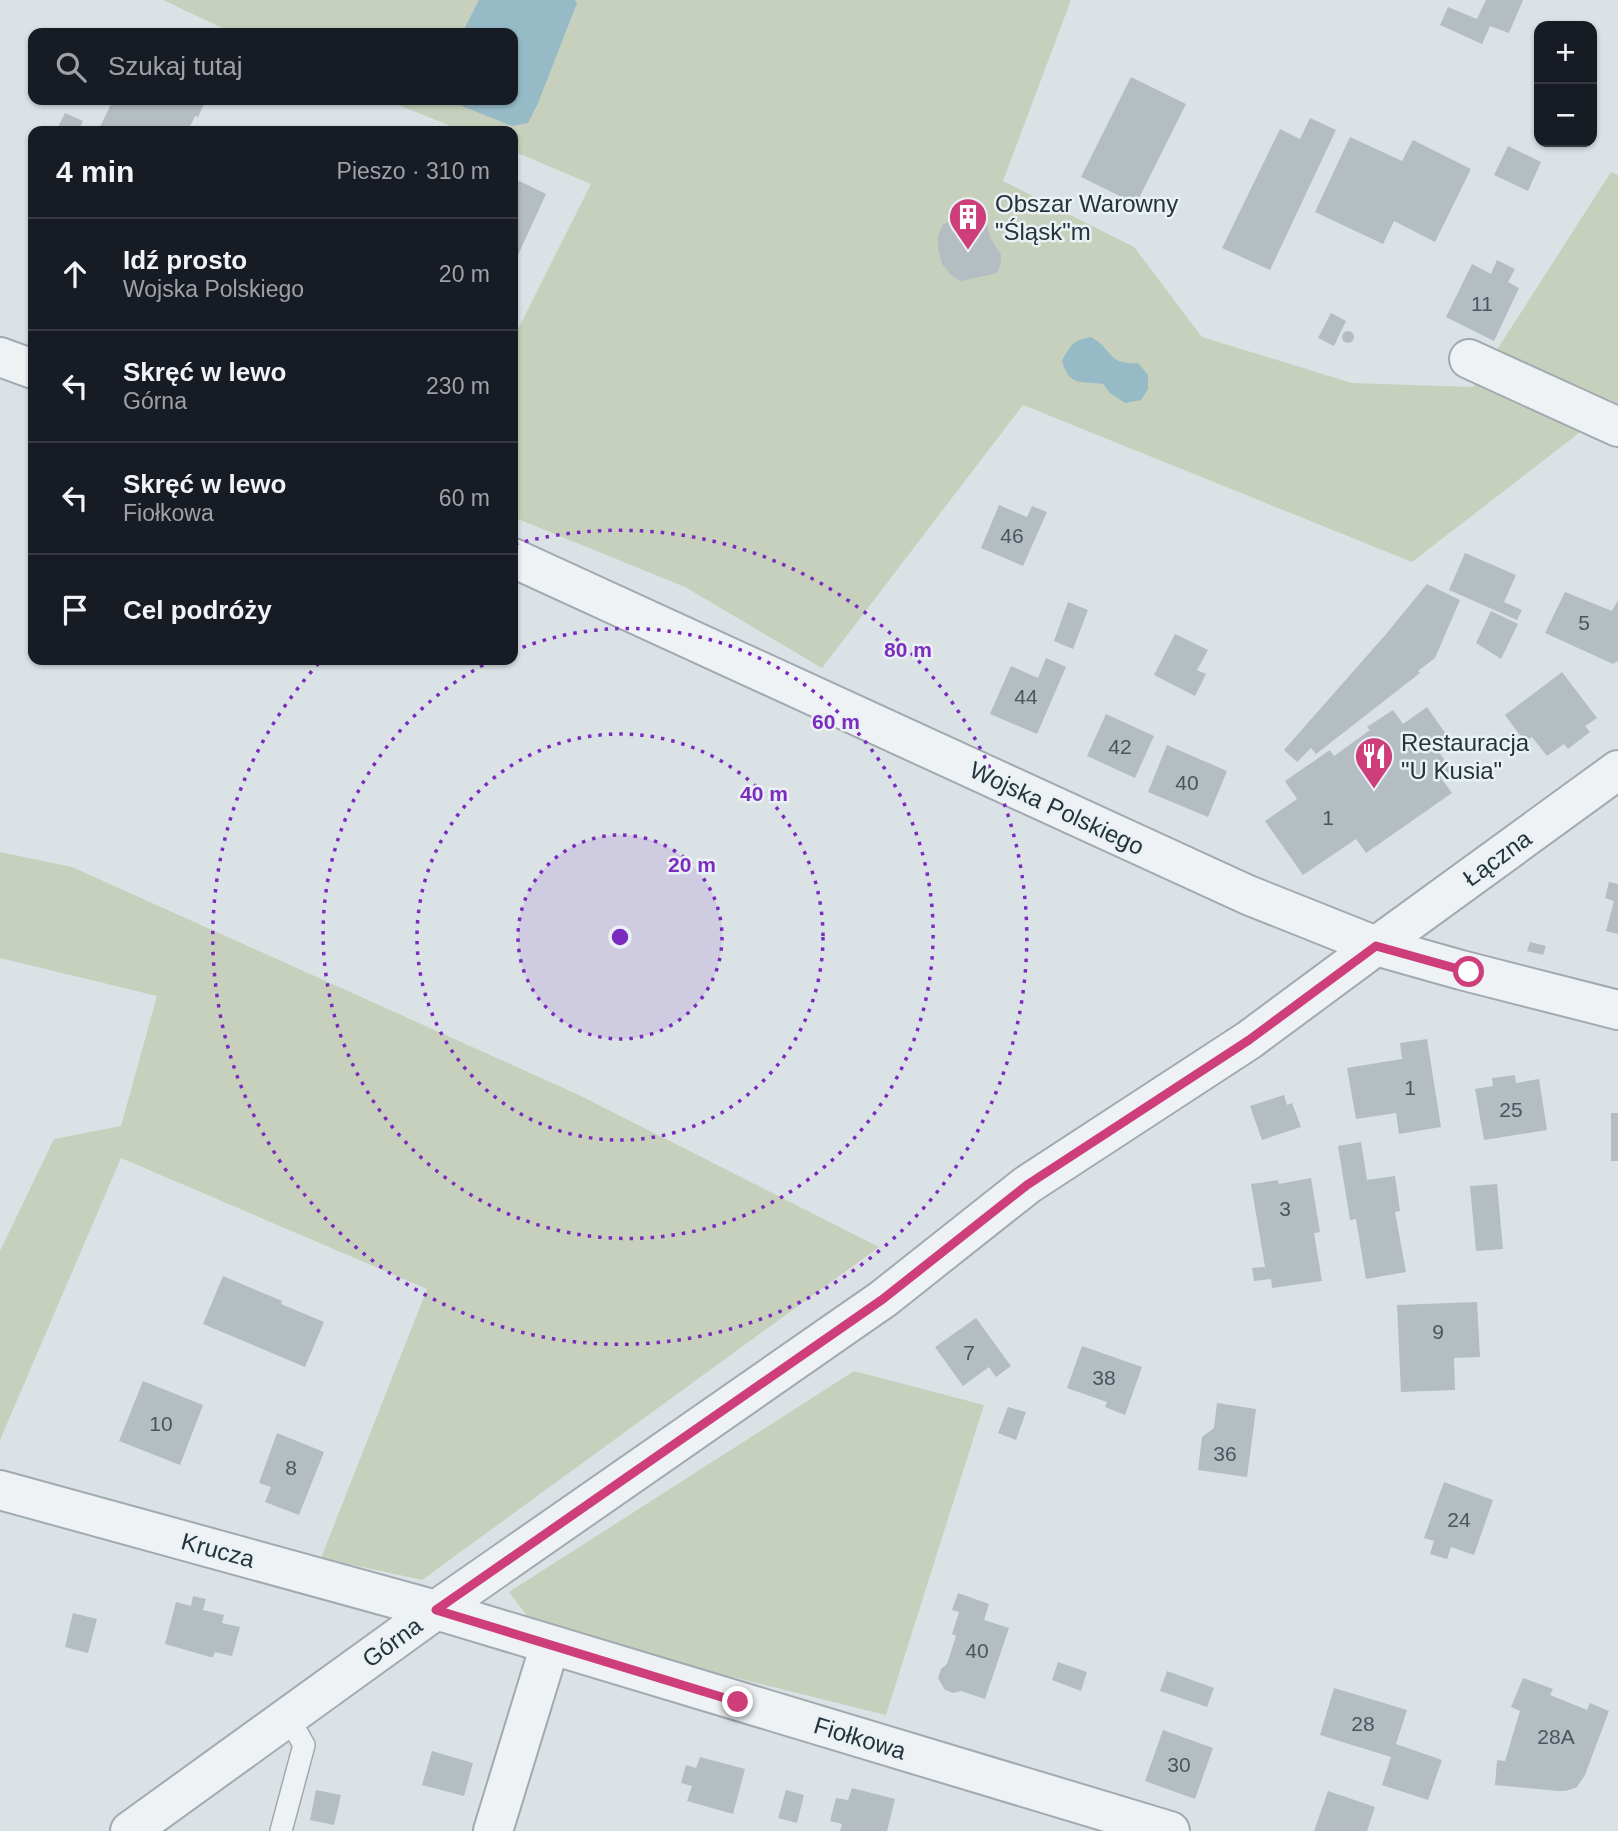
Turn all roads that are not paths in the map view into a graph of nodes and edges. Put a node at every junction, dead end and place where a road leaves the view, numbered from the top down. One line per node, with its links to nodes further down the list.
1 (0, 357): 3 (street)
2 (1469, 359): 4 (street)
3 (28, 367)
4 (1618, 427)
5 (518, 560): 7 (street, Wojska Polskiego)
6 (1618, 770): 7 (street, Łączna)
7 (1376, 946): 8 (street, Wojska Polskiego); 10 (street, Górna)
8 (1618, 1010)
9 (0, 1490): 10 (street, Krucza)
10 (436, 1610): 11 (street, Fiołkowa); 12 (street, Górna)
11 (551, 1645): 15 (street); 16 (street, Fiołkowa)
12 (288, 1717): 13 (street, Górna); 14 (lane)
13 (130, 1831)
14 (281, 1831)
15 (493, 1831)
16 (1170, 1831)

